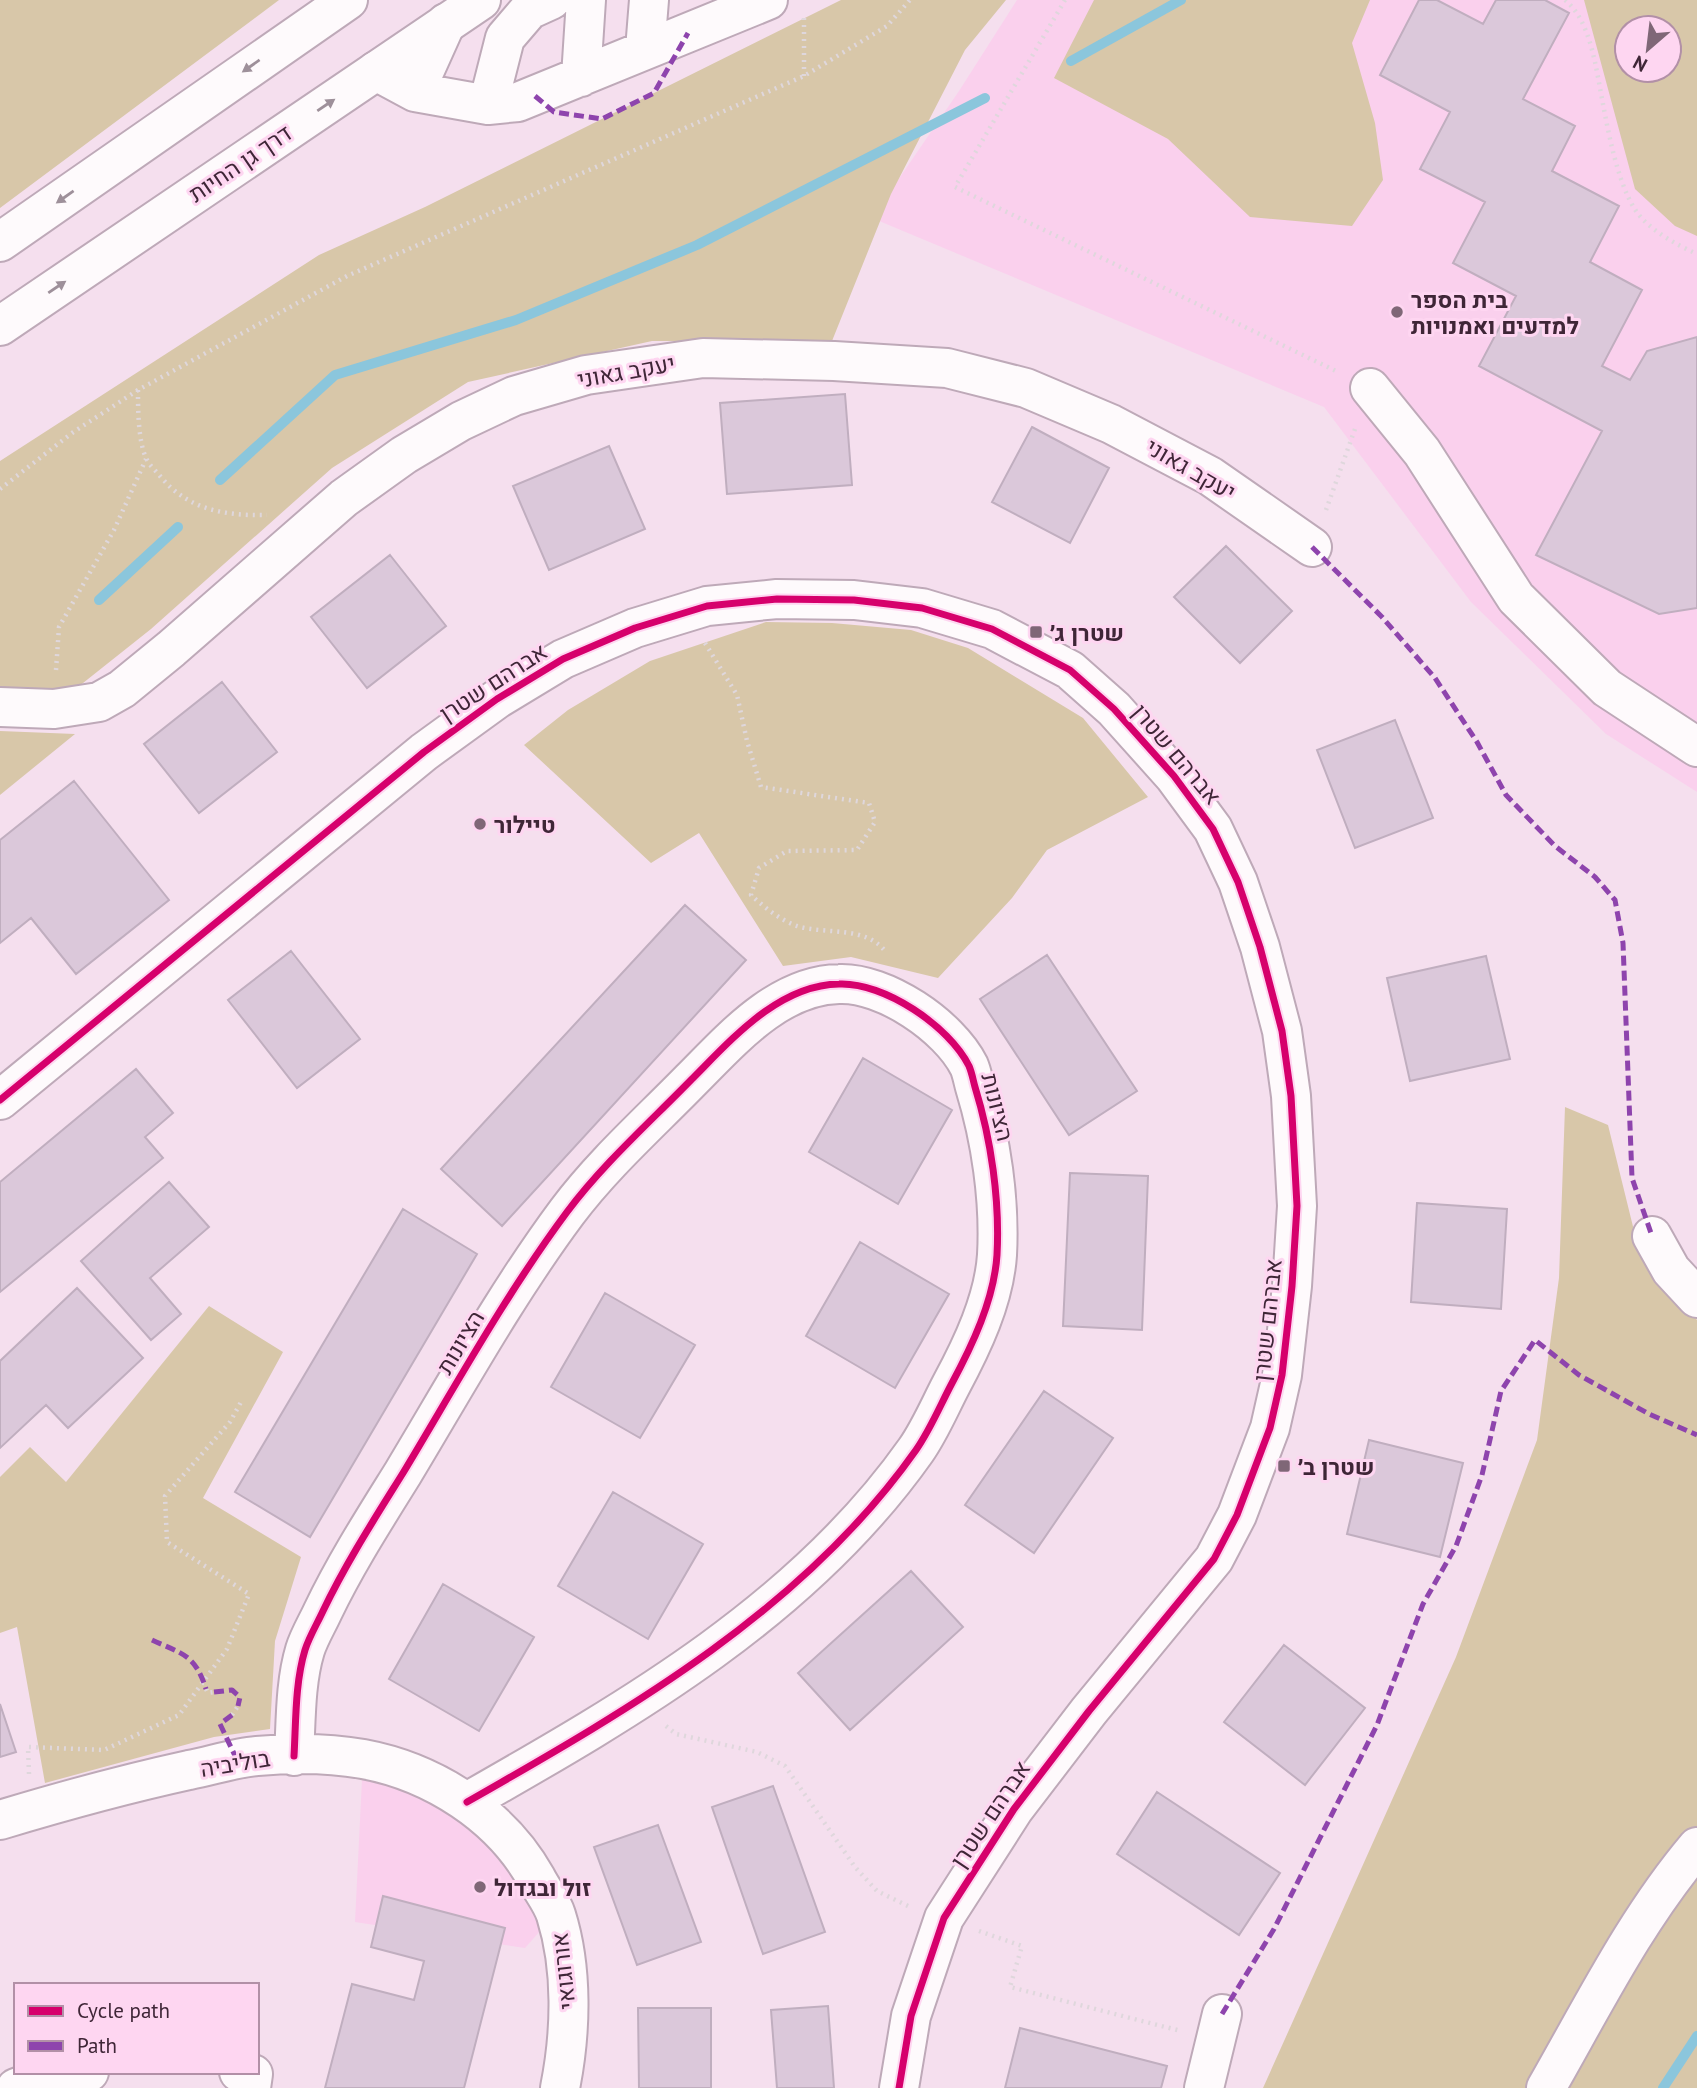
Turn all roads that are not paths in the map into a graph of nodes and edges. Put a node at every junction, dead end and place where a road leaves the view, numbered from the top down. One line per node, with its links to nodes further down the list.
1 (348, 0): 14 (street, one-way to 14)
2 (481, 0): 8 (street, דרך גן החיות)
3 (551, 0): 13 (street)
4 (586, 0): 11 (street)
5 (649, 0): 9 (street)
6 (768, 0): 7 (street)
7 (711, 12): 9 (street)
8 (446, 23): 10 (street, דרך גן החיות); 12 (street)
9 (645, 50): 11 (street)
10 (376, 71): 12 (street); 15 (street, דרך גן החיות, one-way to 10)
11 (581, 77): 13 (street)
12 (415, 92): 13 (street)
13 (488, 105)
14 (0, 242)
15 (0, 326)
16 (1370, 388): 19 (street)
17 (1312, 547): 18 (street, יעקב גאוני)
18 (0, 708)
19 (1697, 747)
20 (0, 1100): 31 (street, אברהם שטרן)
21 (1651, 1236): 22 (street)
22 (1697, 1298)
23 (294, 1756): 24 (street, בוליביה); 24 (street, הציונות); 25 (street, בוליביה)
24 (467, 1802): 30 (street, אורוגואי)
25 (0, 1820)
26 (1697, 1847): 33 (street)
27 (1222, 2014): 32 (street)
28 (78, 2074): 29 (street)
29 (16, 2088)
30 (560, 2088)
31 (899, 2088)
32 (1204, 2088)
33 (1546, 2088)

